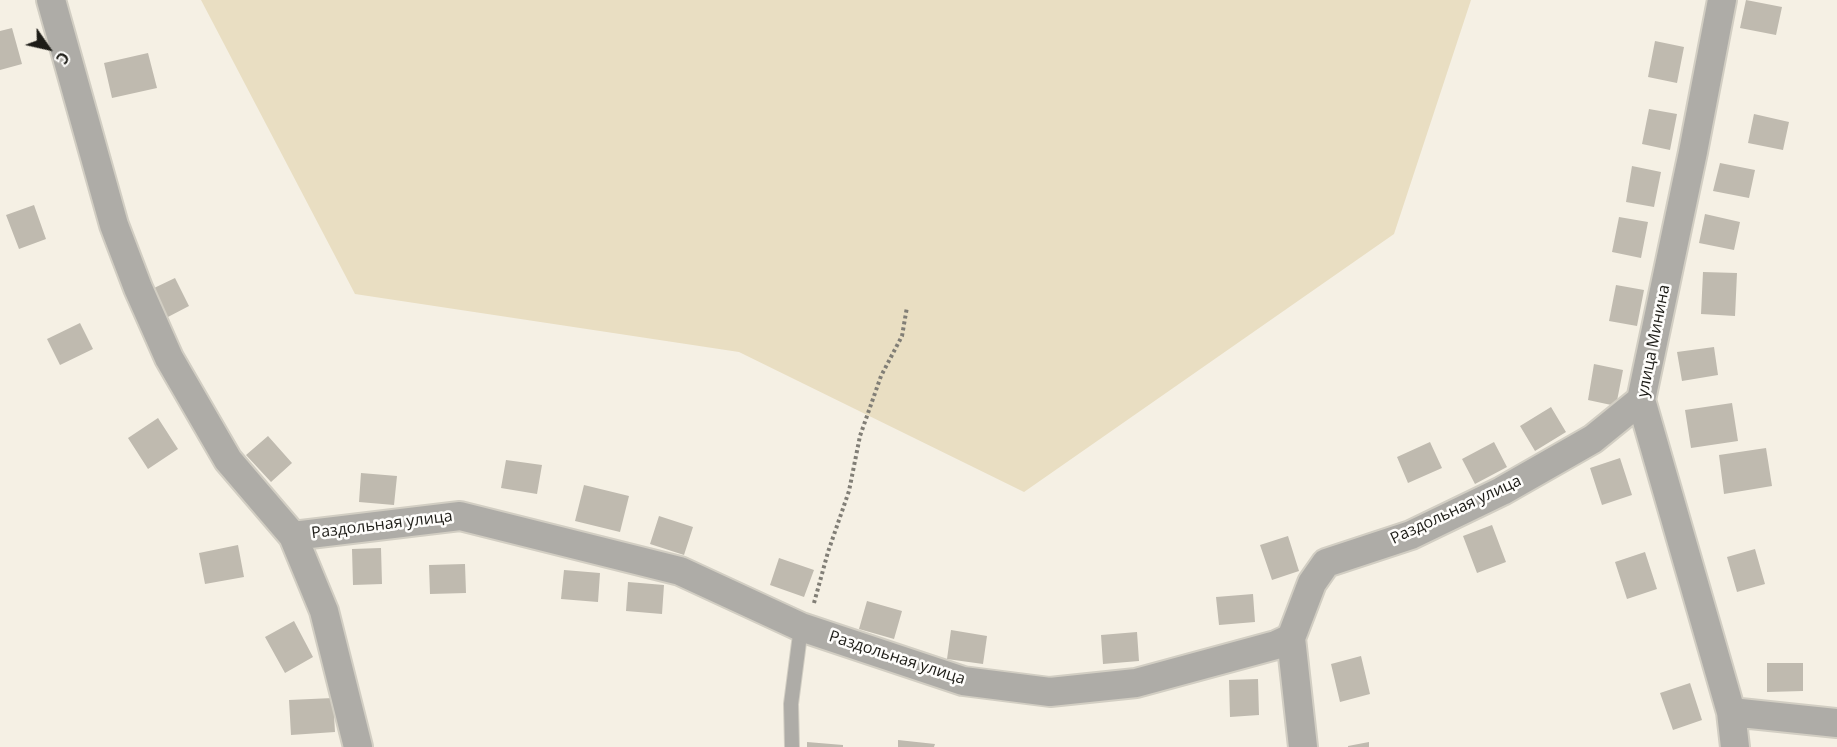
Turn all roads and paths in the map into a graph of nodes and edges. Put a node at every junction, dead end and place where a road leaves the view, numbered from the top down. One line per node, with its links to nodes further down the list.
1 (51, 0): 5 (street, Раздольная улица)
2 (1722, 0): 4 (street, улица Минина)
3 (907, 307): 6 (path)
4 (1641, 400): 7 (street, Раздольная улица); 8 (street, улица Минина)
5 (293, 536): 6 (street, Раздольная улица); 10 (street, Раздольная улица)
6 (801, 627): 7 (street, Раздольная улица); 11 (lane)
7 (1291, 638): 12 (street)
8 (1731, 712): 9 (street); 13 (street, улица Минина)
9 (1837, 723)
10 (358, 747)
11 (792, 747)
12 (1303, 747)
13 (1735, 747)

